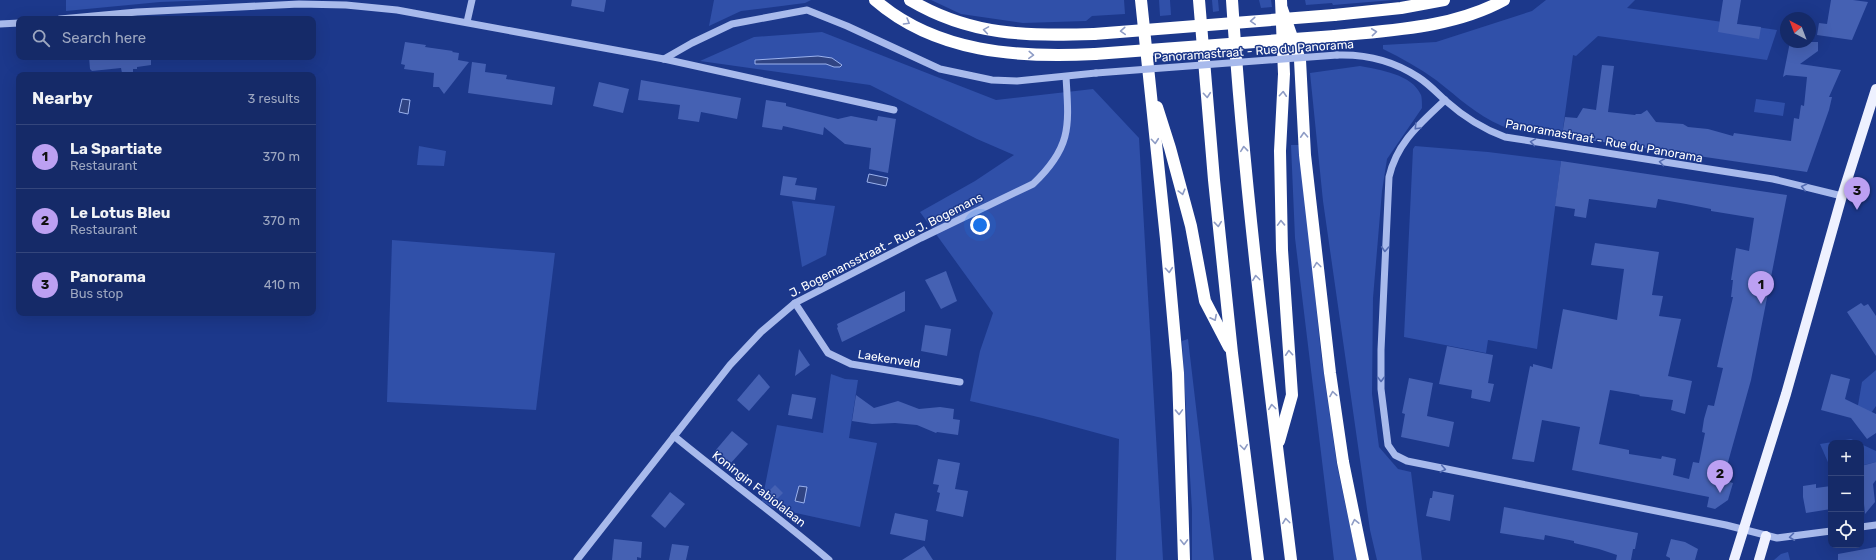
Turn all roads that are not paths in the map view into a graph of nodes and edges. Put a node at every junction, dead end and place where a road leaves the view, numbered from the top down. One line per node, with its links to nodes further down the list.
1 (472, 0): 12 (street)
2 (874, 0): 8 (highway, one-way to 8, bridge)
3 (910, 0): 7 (highway, one-way to 3, bridge)
4 (1141, 0): 16 (highway)
5 (1199, 0): 22 (highway, one-way to 22)
6 (1232, 0): 25 (highway, one-way to 6)
7 (1444, 0)
8 (1504, 0)
9 (1281, 4): 25 (highway, one-way to 9); 36 (highway, one-way to 9)
10 (93, 16): 12 (street)
11 (16, 22): 13 (street)
12 (467, 22): 14 (street)
13 (0, 24)
14 (664, 59): 15 (street, Panoramastraat - Rue du Panorama); 19 (street)
15 (1066, 77): 18 (street, Panoramastraat - Rue du Panorama, bridge); 21 (street, J. Bogemansstraat - Rue J. Bogemans)
16 (1151, 88): 22 (highway, one-way to 22); 33 (highway, one-way to 33)
17 (1876, 89): 20 (main road)
18 (1445, 100): 20 (street, Panoramastraat - Rue du Panorama, one-way to 18); 28 (street, one-way to 28)
19 (894, 110)
20 (1842, 196): 28 (main road)
21 (795, 303): 23 (street, Laekenveld); 24 (street, J. Bogemansstraat - Rue J. Bogemans)
22 (1232, 353): 34 (highway, one-way to 34)
23 (960, 382)
24 (674, 436): 31 (street, J. Bogemansstraat - Rue J. Bogemans); 32 (street, Koningin Fabiolalaan)
25 (1277, 446): 35 (highway, one-way to 25)
26 (1876, 525): 27 (street)
27 (1864, 527)
28 (1744, 530): 30 (street); 37 (main road)
29 (1828, 532): 30 (street, one-way to 30)
30 (1766, 536): 38 (main road)
31 (577, 560)
32 (830, 560)
33 (1184, 560)
34 (1258, 560)
35 (1291, 560)
36 (1363, 560)
37 (1734, 560)
38 (1759, 560)

